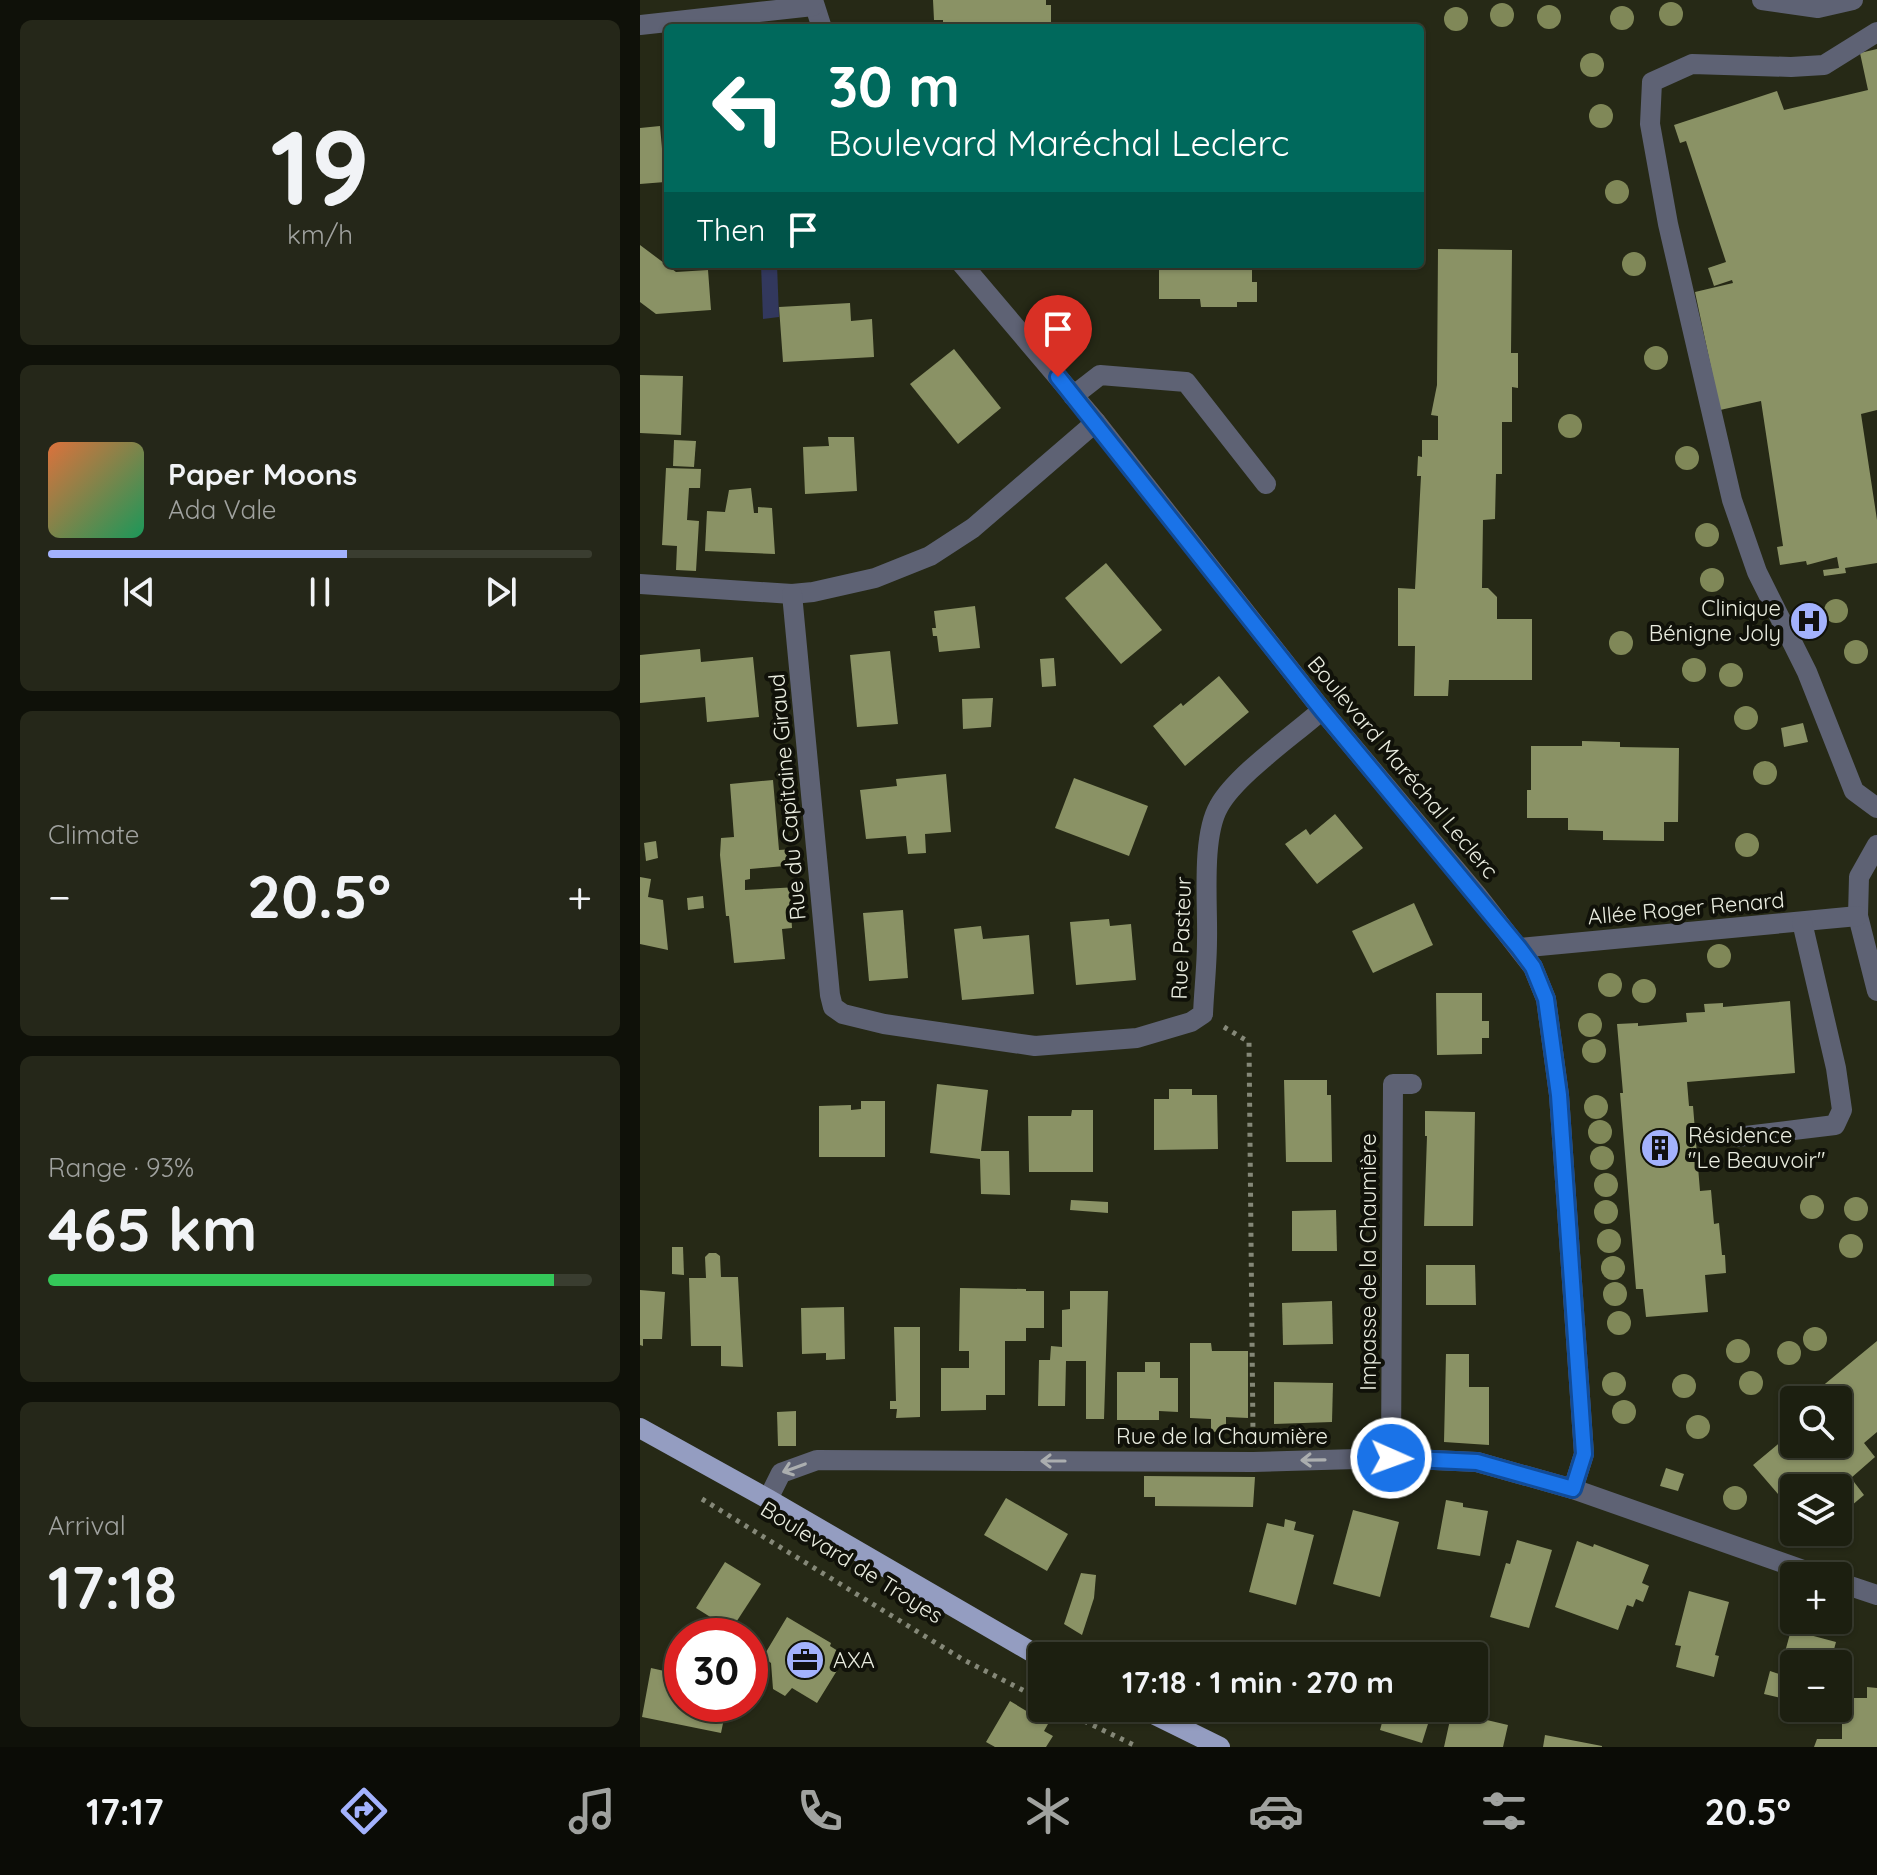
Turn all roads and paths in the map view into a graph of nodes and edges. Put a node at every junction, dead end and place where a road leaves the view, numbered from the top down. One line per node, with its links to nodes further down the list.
1 (1762, 0): 2 (street)
2 (1853, 0)
3 (813, 3): 4 (street); 5 (street)
4 (821, 24)
5 (640, 25)
6 (1877, 32): 14 (street)
7 (965, 268): 8 (street, Boulevard Maréchal Leclerc)
8 (1073, 396): 9 (street, Boulevard Maréchal Leclerc); 10 (street)
9 (1096, 422): 12 (street); 13 (street, Boulevard Maréchal Leclerc)
10 (1266, 484)
11 (640, 584): 12 (street)
12 (792, 594): 20 (street, Rue du Capitaine Giraud)
13 (1322, 710): 18 (street, Boulevard Maréchal Leclerc); 21 (street, Rue Pasteur)
14 (1877, 808)
15 (1877, 845): 16 (street)
16 (1858, 916): 17 (street, Allée Roger Renard); 19 (street)
17 (1802, 922): 18 (street, Allée Roger Renard); 23 (street)
18 (1519, 948): 27 (street, Boulevard Maréchal Leclerc)
19 (1877, 991)
20 (830, 995): 21 (street, Rue Pasteur)
21 (1203, 1014): 26 (path)
22 (1412, 1084): 25 (street, Impasse de la Chaumière)
23 (1737, 1137)
24 (640, 1428): 29 (main road, Boulevard de Troyes)
25 (1391, 1458): 26 (street, Rue de la Chaumière, one-way to 26); 27 (street, Rue de la Chaumière)
26 (1253, 1462): 29 (street, Rue de la Chaumière, one-way to 29)
27 (1573, 1489): 30 (street, Rue de la Chaumière)
28 (692, 1492): 34 (path, Boulevard de Troyes)
29 (768, 1499): 33 (main road, Boulevard de Troyes)
30 (1780, 1562)
31 (1852, 1587): 32 (street)
32 (1877, 1595)
33 (1028, 1650)
34 (1028, 1693)
35 (1086, 1722): 37 (path)
36 (1169, 1722): 38 (main road)
37 (1138, 1747)
38 (1220, 1747)

